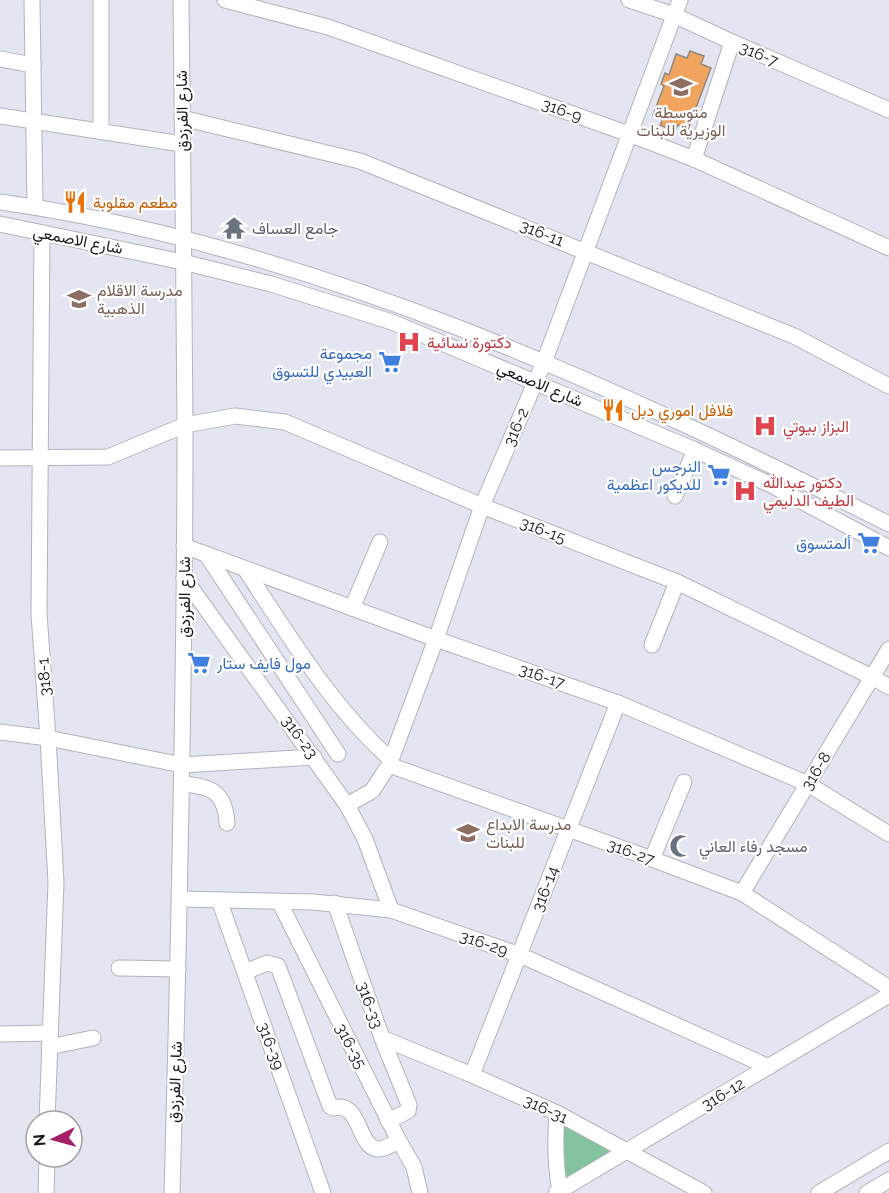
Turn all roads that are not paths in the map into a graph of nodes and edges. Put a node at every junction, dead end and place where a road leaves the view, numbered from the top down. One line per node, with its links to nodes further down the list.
1 (32, 0): 10 (street)
2 (101, 0): 15 (street)
3 (181, 0): 13 (street, شارع الفرزدق)
4 (225, 0): 16 (street, 316-9)
5 (629, 0): 7 (street, 316-7)
6 (680, 0): 7 (street, 316-2)
7 (674, 15): 8 (street, 316-7); 16 (street, 316-2)
8 (732, 42): 11 (street, 316-7); 18 (street)
9 (0, 59): 10 (street)
10 (33, 65): 14 (street)
11 (889, 110)
12 (0, 116): 14 (street)
13 (182, 118): 17 (street, شارع الفرزدق); 25 (street, 316-11)
14 (33, 121): 15 (street); 20 (street)
15 (101, 130): 17 (street)
16 (629, 134): 18 (street, 316-9); 25 (street, 316-2)
17 (182, 144): 23 (street, شارع الفرزدق)
18 (694, 159): 24 (street, 316-9)
19 (0, 202): 20 (street, شارع الاصمعي)
20 (35, 207): 23 (street, شارع الاصمعي)
21 (0, 224): 22 (street, شارع الاصمعي)
22 (42, 233): 26 (street, شارع الاصمعي); 33 (street, 318-1)
23 (183, 240): 26 (street, شارع الفرزدق); 27 (street, شارع الاصمعي)
24 (889, 248)
25 (584, 250): 27 (street, 316-2); 29 (street, 316-11)
26 (183, 262): 28 (street, شارع الاصمعي); 30 (street, شارع الفرزدق)
27 (544, 362): 28 (street, 316-2); 36 (street, شارع الاصمعي)
28 (535, 382): 31 (street, شارع الاصمعي); 35 (street, 316-2)
29 (889, 386)
30 (185, 425): 33 (street, 316-15); 35 (street, 316-15); 38 (street, شارع الفرزدق)
31 (695, 450): 34 (street); 39 (street, شارع الاصمعي)
32 (0, 458): 33 (street, 316-15)
33 (39, 459): 52 (street, 318-1)
34 (675, 496)
35 (482, 506): 43 (street, 316-15); 45 (street, 316-2)
36 (889, 524)
37 (380, 542): 44 (street)
38 (184, 546): 40 (street, 316-17); 42 (street, شارع الفرزدق)
39 (889, 548)
40 (206, 554): 41 (street, 316-17); 53 (street)
41 (245, 569): 44 (street, 316-17); 55 (street)
42 (184, 578): 54 (street, 316-23); 56 (street, شارع الفرزدق)
43 (677, 582): 46 (street); 48 (street, 316-15)
44 (352, 608): 45 (street, 316-17)
45 (436, 639): 50 (street, 316-17); 55 (street, 316-2)
46 (652, 645)
47 (889, 649): 48 (street, 316-8)
48 (872, 677): 49 (street, 316-15); 59 (street, 316-8)
49 (889, 687)
50 (618, 703): 59 (street, 316-17); 62 (street, 316-14)
51 (0, 732): 52 (street)
52 (48, 738): 56 (street); 80 (street, 318-1)
53 (338, 754)
54 (314, 757): 56 (street); 60 (street, 316-23)
55 (390, 763): 60 (street, 316-2); 62 (street, 316-27)
56 (182, 765): 58 (street, شارع الفرزدق)
57 (684, 782): 64 (street)
58 (182, 784): 61 (street); 66 (street, شارع الفرزدق)
59 (808, 784): 63 (street, 316-17); 65 (street, 316-8)
60 (347, 805): 70 (street, 316-23)
61 (227, 823)
62 (569, 829): 64 (street, 316-27); 71 (street, 316-14)
63 (889, 834)
64 (652, 859): 65 (street, 316-27)
65 (742, 893): 75 (street, 316-27)
66 (180, 899): 67 (street, 316-29); 73 (street, شارع الفرزدق)
67 (219, 900): 68 (street, 316-29); 74 (street, 316-39)
68 (279, 901): 69 (street, 316-29); 85 (street, 316-35)
69 (334, 903): 70 (street, 316-29); 79 (street, 316-33)
70 (391, 910): 71 (street, 316-29)
71 (519, 955): 81 (street, 316-29); 82 (street, 316-14)
72 (119, 968): 73 (street)
73 (178, 969): 93 (street, شارع الفرزدق)
74 (245, 972): 86 (street); 94 (street, 316-39)
75 (889, 988)
76 (889, 995): 81 (street, 316-12)
77 (0, 1034): 80 (street)
78 (93, 1038): 80 (street)
79 (382, 1038): 82 (street, 316-31); 85 (street, 316-33)
80 (49, 1040): 83 (street, 318-1)
81 (769, 1067): 87 (street, 316-12)
82 (472, 1075): 84 (street, 316-31)
83 (47, 1109)
84 (557, 1113): 87 (street, 316-31); 91 (street)
85 (388, 1121): 86 (street, 316-35)
86 (399, 1142): 90 (street, 316-35)
87 (628, 1150): 91 (street, 316-12); 95 (street, 316-31)
88 (889, 1151): 96 (street)
89 (46, 1169): 92 (street)
90 (421, 1192)
91 (558, 1192)
92 (46, 1193)
93 (172, 1193)
94 (323, 1193)
95 (704, 1193)
96 (819, 1193)

